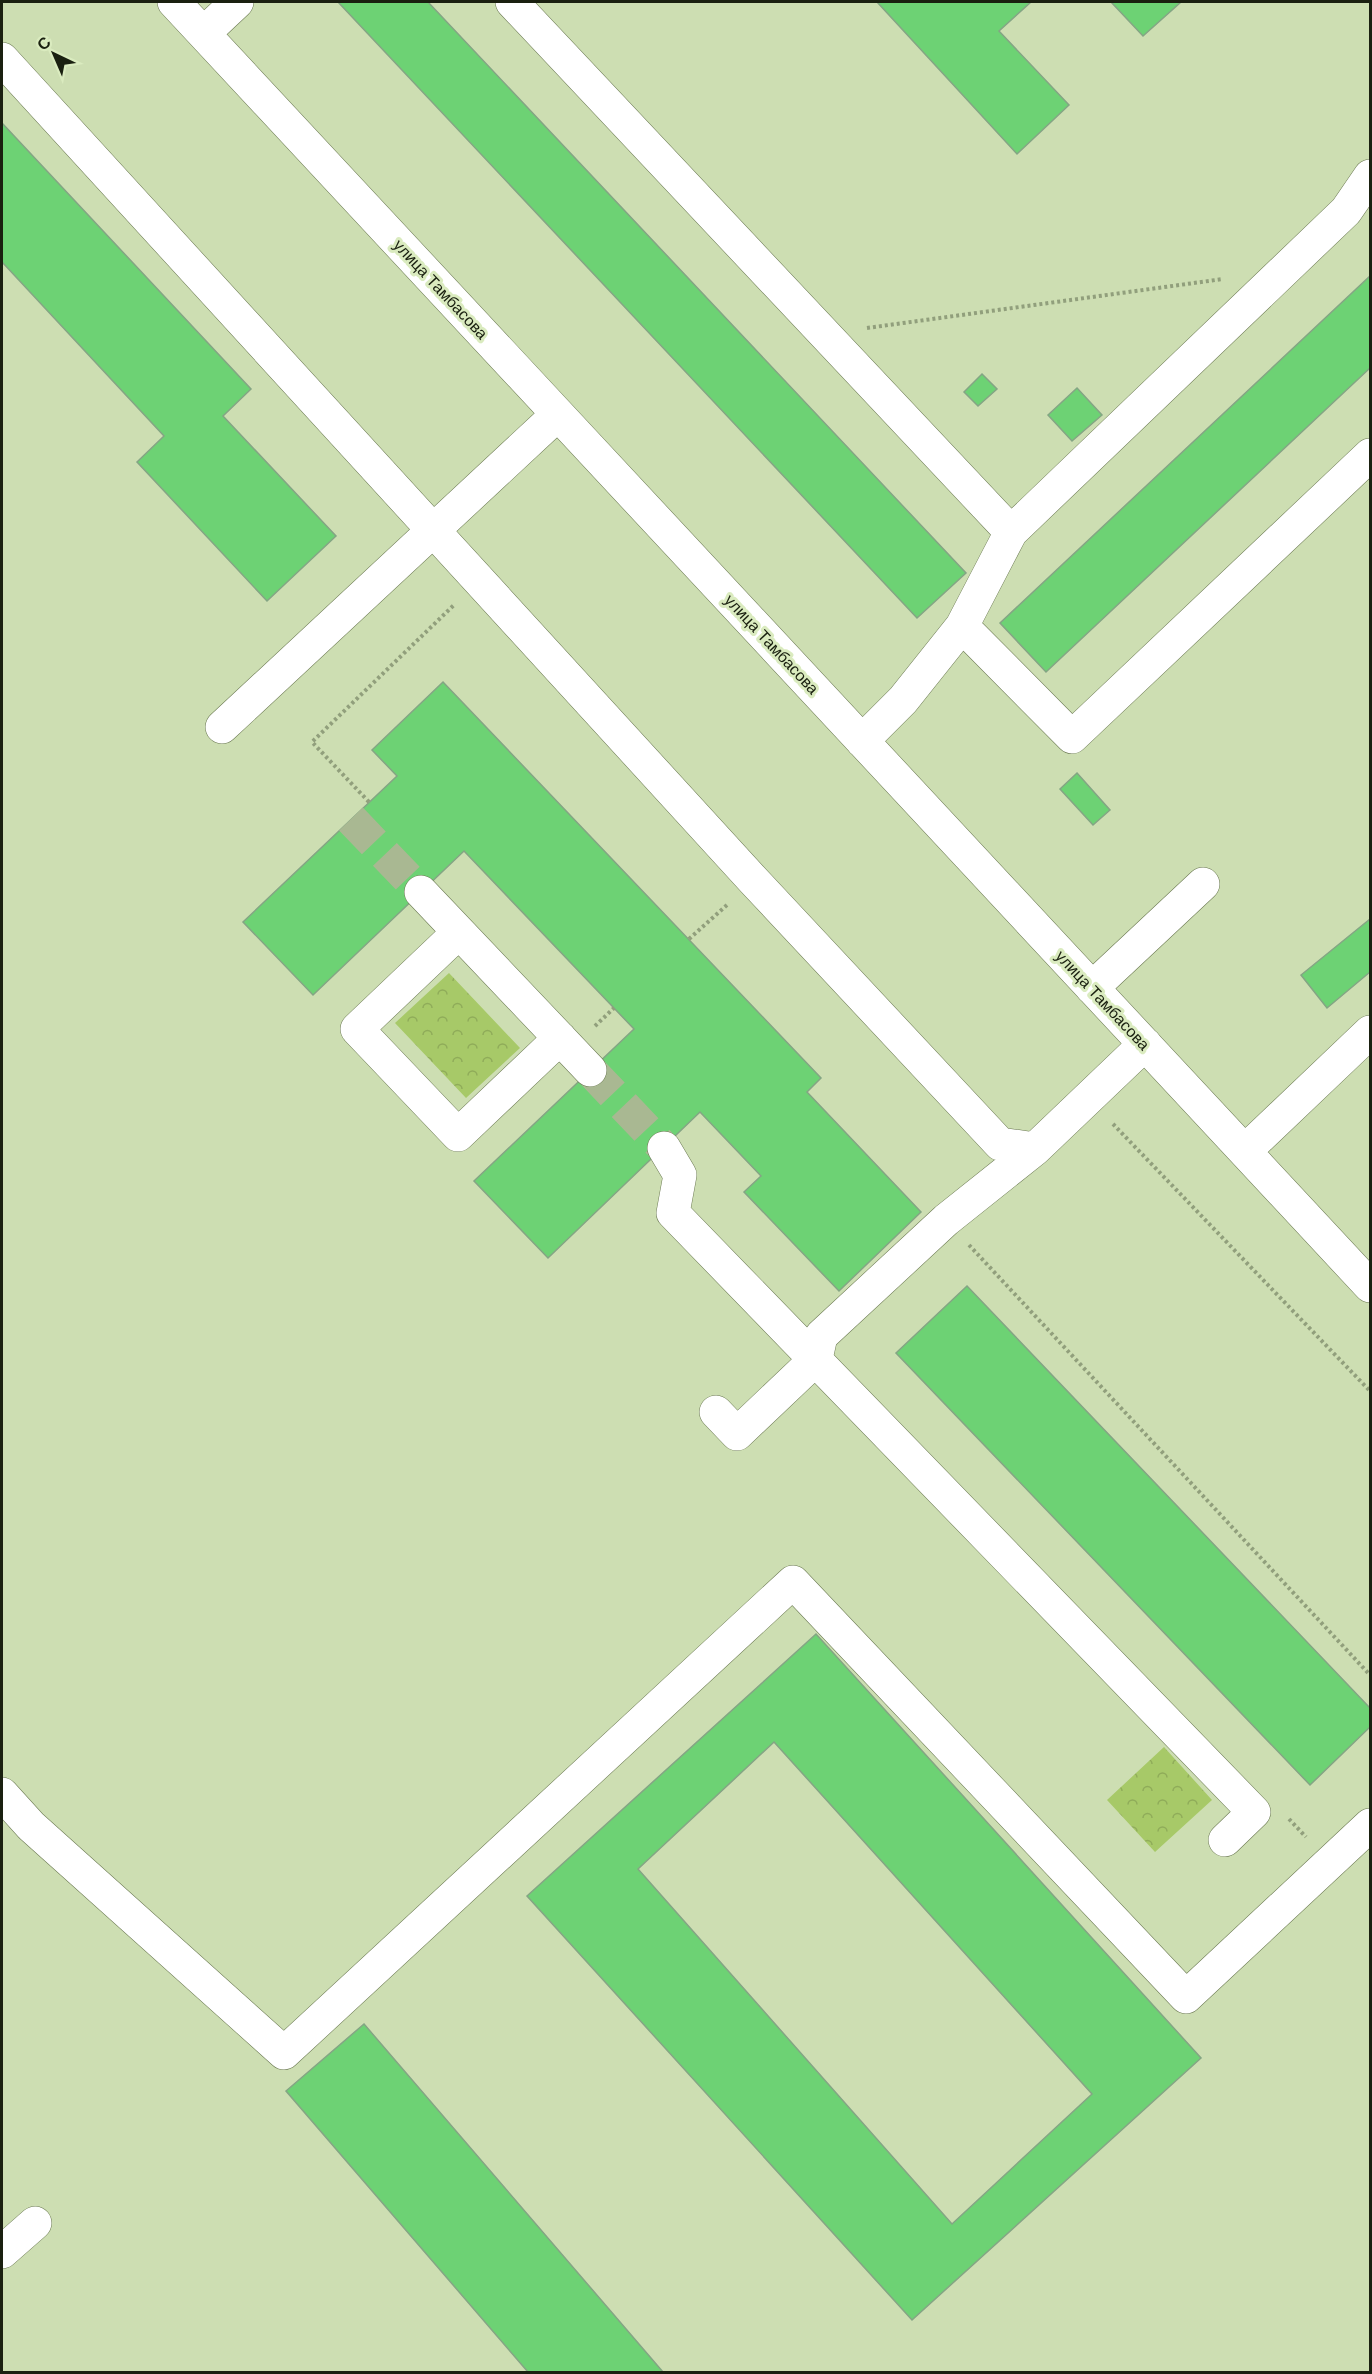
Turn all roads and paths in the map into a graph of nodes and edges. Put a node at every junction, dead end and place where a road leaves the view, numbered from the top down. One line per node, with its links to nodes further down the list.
1 (174, 2): 4 (street, улица Тамбасова)
2 (237, 2): 4 (street)
3 (512, 2): 8 (street)
4 (204, 33): 9 (street, улица Тамбасова)
5 (2, 59): 11 (street)
6 (1371, 176): 12 (street)
7 (1224, 279): 8 (path)
8 (823, 334): 12 (street)
9 (557, 415): 11 (street); 16 (street, улица Тамбасова)
10 (1371, 455): 14 (street)
11 (434, 531): 13 (street); 15 (street)
12 (1011, 532): 14 (street)
13 (479, 580): 17 (path); 18 (street)
14 (962, 626): 16 (street)
15 (222, 727)
16 (862, 741): 23 (street, улица Тамбасова)
17 (369, 802)
18 (754, 880): 22 (path); 30 (street)
19 (1203, 884): 23 (street)
20 (421, 892): 21 (street)
21 (459, 932): 25 (street); 25 (street)
22 (689, 939)
23 (1092, 988): 26 (street, улица Тамбасова)
24 (1371, 1032): 31 (street)
25 (560, 1038): 27 (street)
26 (1145, 1044): 28 (street); 31 (street, улица Тамбасова)
27 (590, 1070)
28 (1088, 1098): 30 (street); 35 (path)
29 (664, 1148): 34 (street)
30 (1035, 1149): 32 (street)
31 (1245, 1151): 33 (street, улица Тамбасова)
32 (946, 1220): 34 (street); 37 (path)
33 (1371, 1286)
34 (816, 1359): 36 (street); 40 (street)
35 (1371, 1391)
36 (716, 1412)
37 (1371, 1674)
38 (2, 1794): 39 (street)
39 (1371, 1825)
40 (1225, 1840)
41 (35, 2223): 42 (street)
42 (2, 2252)

